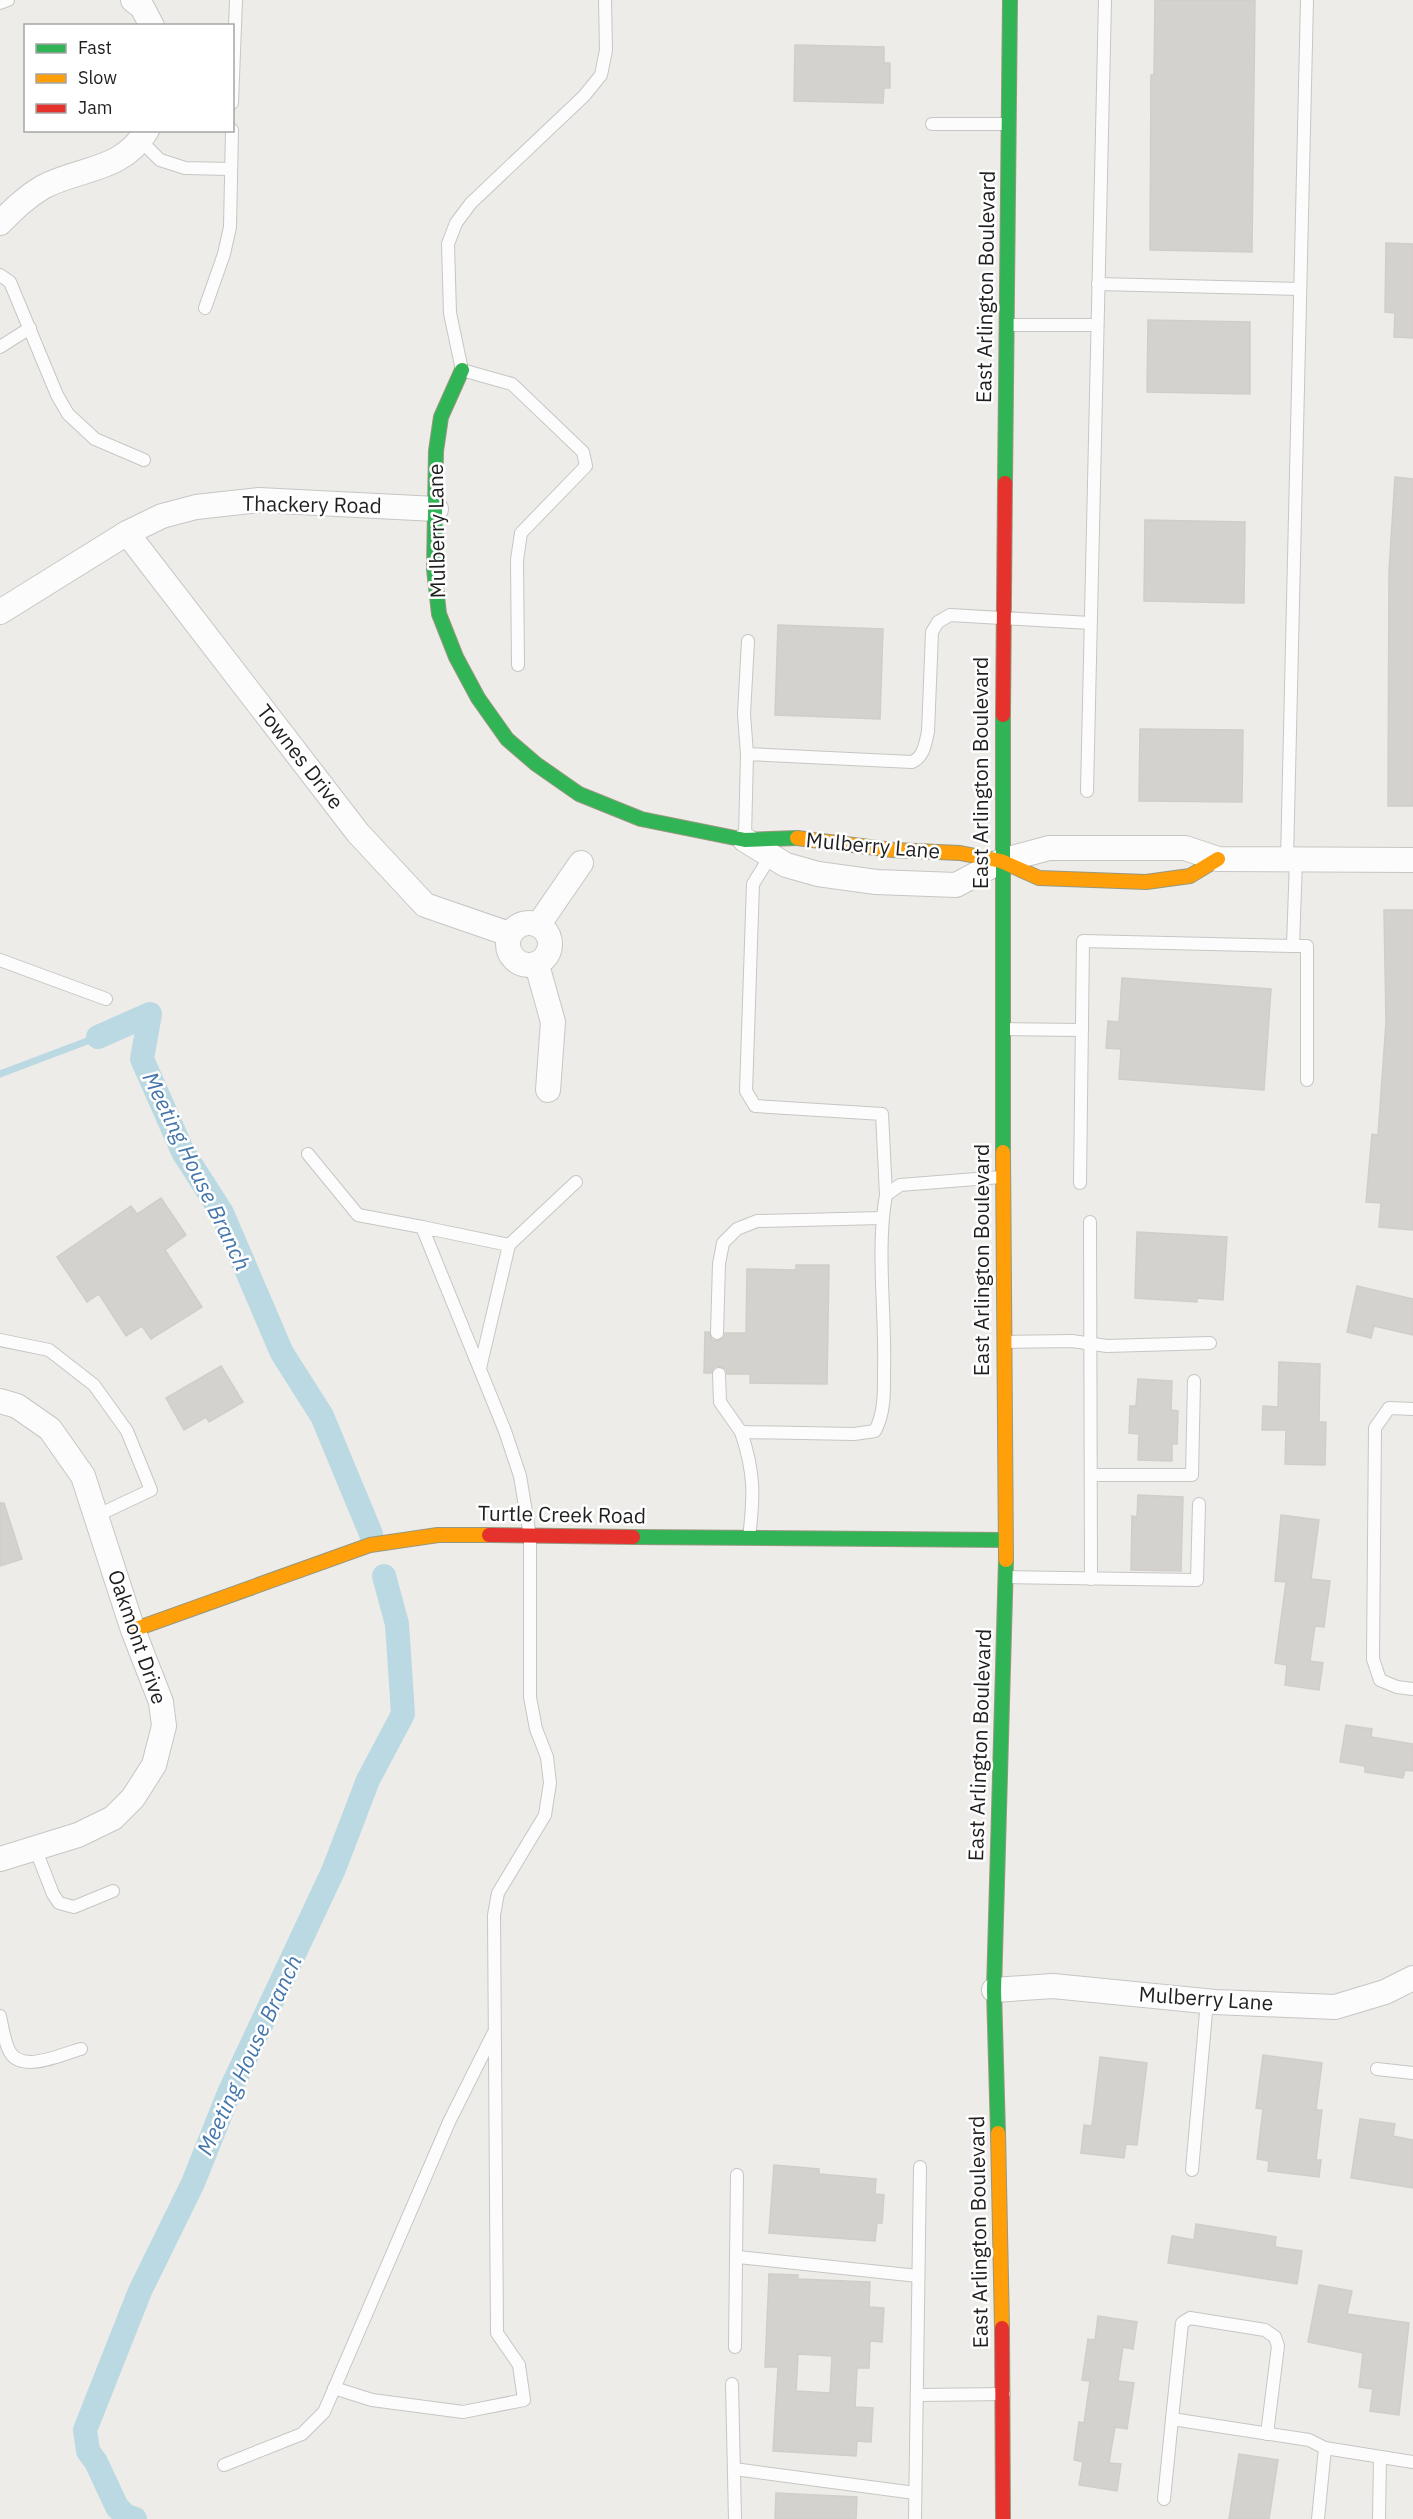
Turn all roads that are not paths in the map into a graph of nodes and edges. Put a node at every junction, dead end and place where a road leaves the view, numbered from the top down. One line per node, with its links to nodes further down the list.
1 (8, 0): 8 (lane)
2 (133, 0): 9 (street)
3 (236, 0): 10 (lane)
4 (605, 0): 25 (lane)
5 (1011, 0): 12 (main road, East Arlington Boulevard)
6 (1105, 0): 18 (lane)
7 (1307, 0): 19 (lane)
8 (0, 3)
9 (151, 24)
10 (234, 51)
11 (932, 124): 12 (lane)
12 (1009, 124): 21 (main road, East Arlington Boulevard)
13 (231, 132): 15 (lane)
14 (144, 136): 15 (lane); 16 (street)
15 (230, 170): 20 (lane)
16 (0, 223)
17 (0, 275): 23 (lane)
18 (1098, 284): 19 (lane); 22 (lane)
19 (1300, 289): 39 (lane)
20 (205, 308)
21 (1007, 325): 22 (lane); 30 (main road, East Arlington Boulevard)
22 (1097, 325): 31 (lane)
23 (30, 328): 24 (lane); 26 (lane)
24 (0, 347)
25 (462, 370): 27 (main road, Mulberry Lane); 33 (lane)
26 (144, 460)
27 (436, 509): 28 (street, Thackery Road); 36 (main road, Mulberry Lane)
28 (127, 533): 29 (street, Thackery Road); 44 (street, Townes Drive)
29 (0, 612)
30 (1003, 619): 31 (lane); 34 (lane); 41 (main road, East Arlington Boulevard)
31 (1090, 623): 35 (lane)
32 (748, 642): 34 (lane)
33 (518, 665)
34 (747, 754): 36 (lane)
35 (1087, 791)
36 (745, 840): 37 (street, Mulberry Lane); 41 (main road, Mulberry Lane)
37 (771, 855): 41 (street, Mulberry Lane); 57 (lane)
38 (1218, 859): 39 (street, Mulberry Lane); 41 (street, Mulberry Lane); 41 (main road, Mulberry Lane)
39 (1292, 860): 40 (street, Mulberry Lane); 45 (lane)
40 (1413, 860)
41 (1000, 861): 49 (main road, East Arlington Boulevard)
42 (580, 864): 43 (street)
43 (539, 924): 44 (street); 47 (street)
44 (509, 934): 47 (street)
45 (1293, 946): 50 (lane); 51 (lane)
46 (0, 960): 48 (lane)
47 (537, 965): 52 (street)
48 (106, 999)
49 (1002, 1029): 50 (lane); 54 (main road, East Arlington Boulevard)
50 (1082, 1030): 56 (lane)
51 (1307, 1080)
52 (548, 1090)
53 (308, 1154): 60 (lane)
54 (1003, 1177): 57 (lane); 64 (main road, East Arlington Boulevard)
55 (576, 1182): 61 (lane)
56 (1080, 1183)
57 (886, 1195): 58 (lane)
58 (882, 1218): 62 (lane); 72 (lane)
59 (1090, 1222): 65 (lane)
60 (422, 1227): 61 (lane); 67 (lane)
61 (509, 1245): 67 (lane)
62 (717, 1333)
63 (0, 1341): 75 (lane)
64 (1004, 1342): 65 (lane); 78 (main road, East Arlington Boulevard)
65 (1089, 1342): 66 (lane); 73 (lane)
66 (1210, 1343)
67 (480, 1368): 76 (lane)
68 (719, 1374): 72 (lane)
69 (1194, 1381): 73 (lane)
70 (0, 1401): 75 (street, Oakmont Drive)
71 (1413, 1409): 82 (lane)
72 (741, 1432): 77 (lane)
73 (1090, 1475): 80 (lane)
74 (1199, 1503): 80 (lane)
75 (96, 1516): 81 (street, Oakmont Drive)
76 (530, 1536): 77 (main road, Turtle Creek Road); 81 (main road, Turtle Creek Road); 90 (lane)
77 (749, 1538): 78 (main road, Turtle Creek Road)
78 (1005, 1540): 79 (main road, East Arlington Boulevard)
79 (1006, 1577): 80 (lane); 87 (main road, East Arlington Boulevard)
80 (1091, 1579)
81 (133, 1630): 83 (street, Oakmont Drive)
82 (1413, 1689)
83 (35, 1848): 84 (street, Oakmont Drive); 85 (lane)
84 (0, 1859)
85 (113, 1891)
86 (1413, 1978): 88 (street, Mulberry Lane)
87 (994, 1990): 88 (street, Mulberry Lane); 102 (main road, East Arlington Boulevard)
88 (1207, 2001): 95 (lane)
89 (0, 2016): 91 (lane)
90 (495, 2030): 101 (lane); 101 (lane)
91 (81, 2049)
92 (1377, 2069): 93 (lane)
93 (1413, 2073)
94 (920, 2167): 98 (lane)
95 (1192, 2170)
96 (737, 2175): 97 (lane)
97 (738, 2257): 98 (lane); 99 (lane)
98 (918, 2276): 103 (lane)
99 (735, 2348)
100 (732, 2384): 110 (lane)
101 (334, 2388): 109 (lane)
102 (1004, 2394): 103 (lane); 115 (main road, East Arlington Boulevard)
103 (918, 2395): 111 (lane)
104 (1172, 2419): 105 (lane); 105 (lane); 112 (lane)
105 (1267, 2434): 106 (lane)
106 (1325, 2448): 107 (lane); 116 (lane)
107 (1380, 2457): 108 (lane); 117 (lane)
108 (1413, 2462)
109 (224, 2465)
110 (734, 2469): 111 (lane); 113 (lane)
111 (915, 2493): 114 (lane)
112 (1164, 2499)
113 (735, 2519)
114 (915, 2519)
115 (1004, 2519)
116 (1318, 2519)
117 (1379, 2519)

